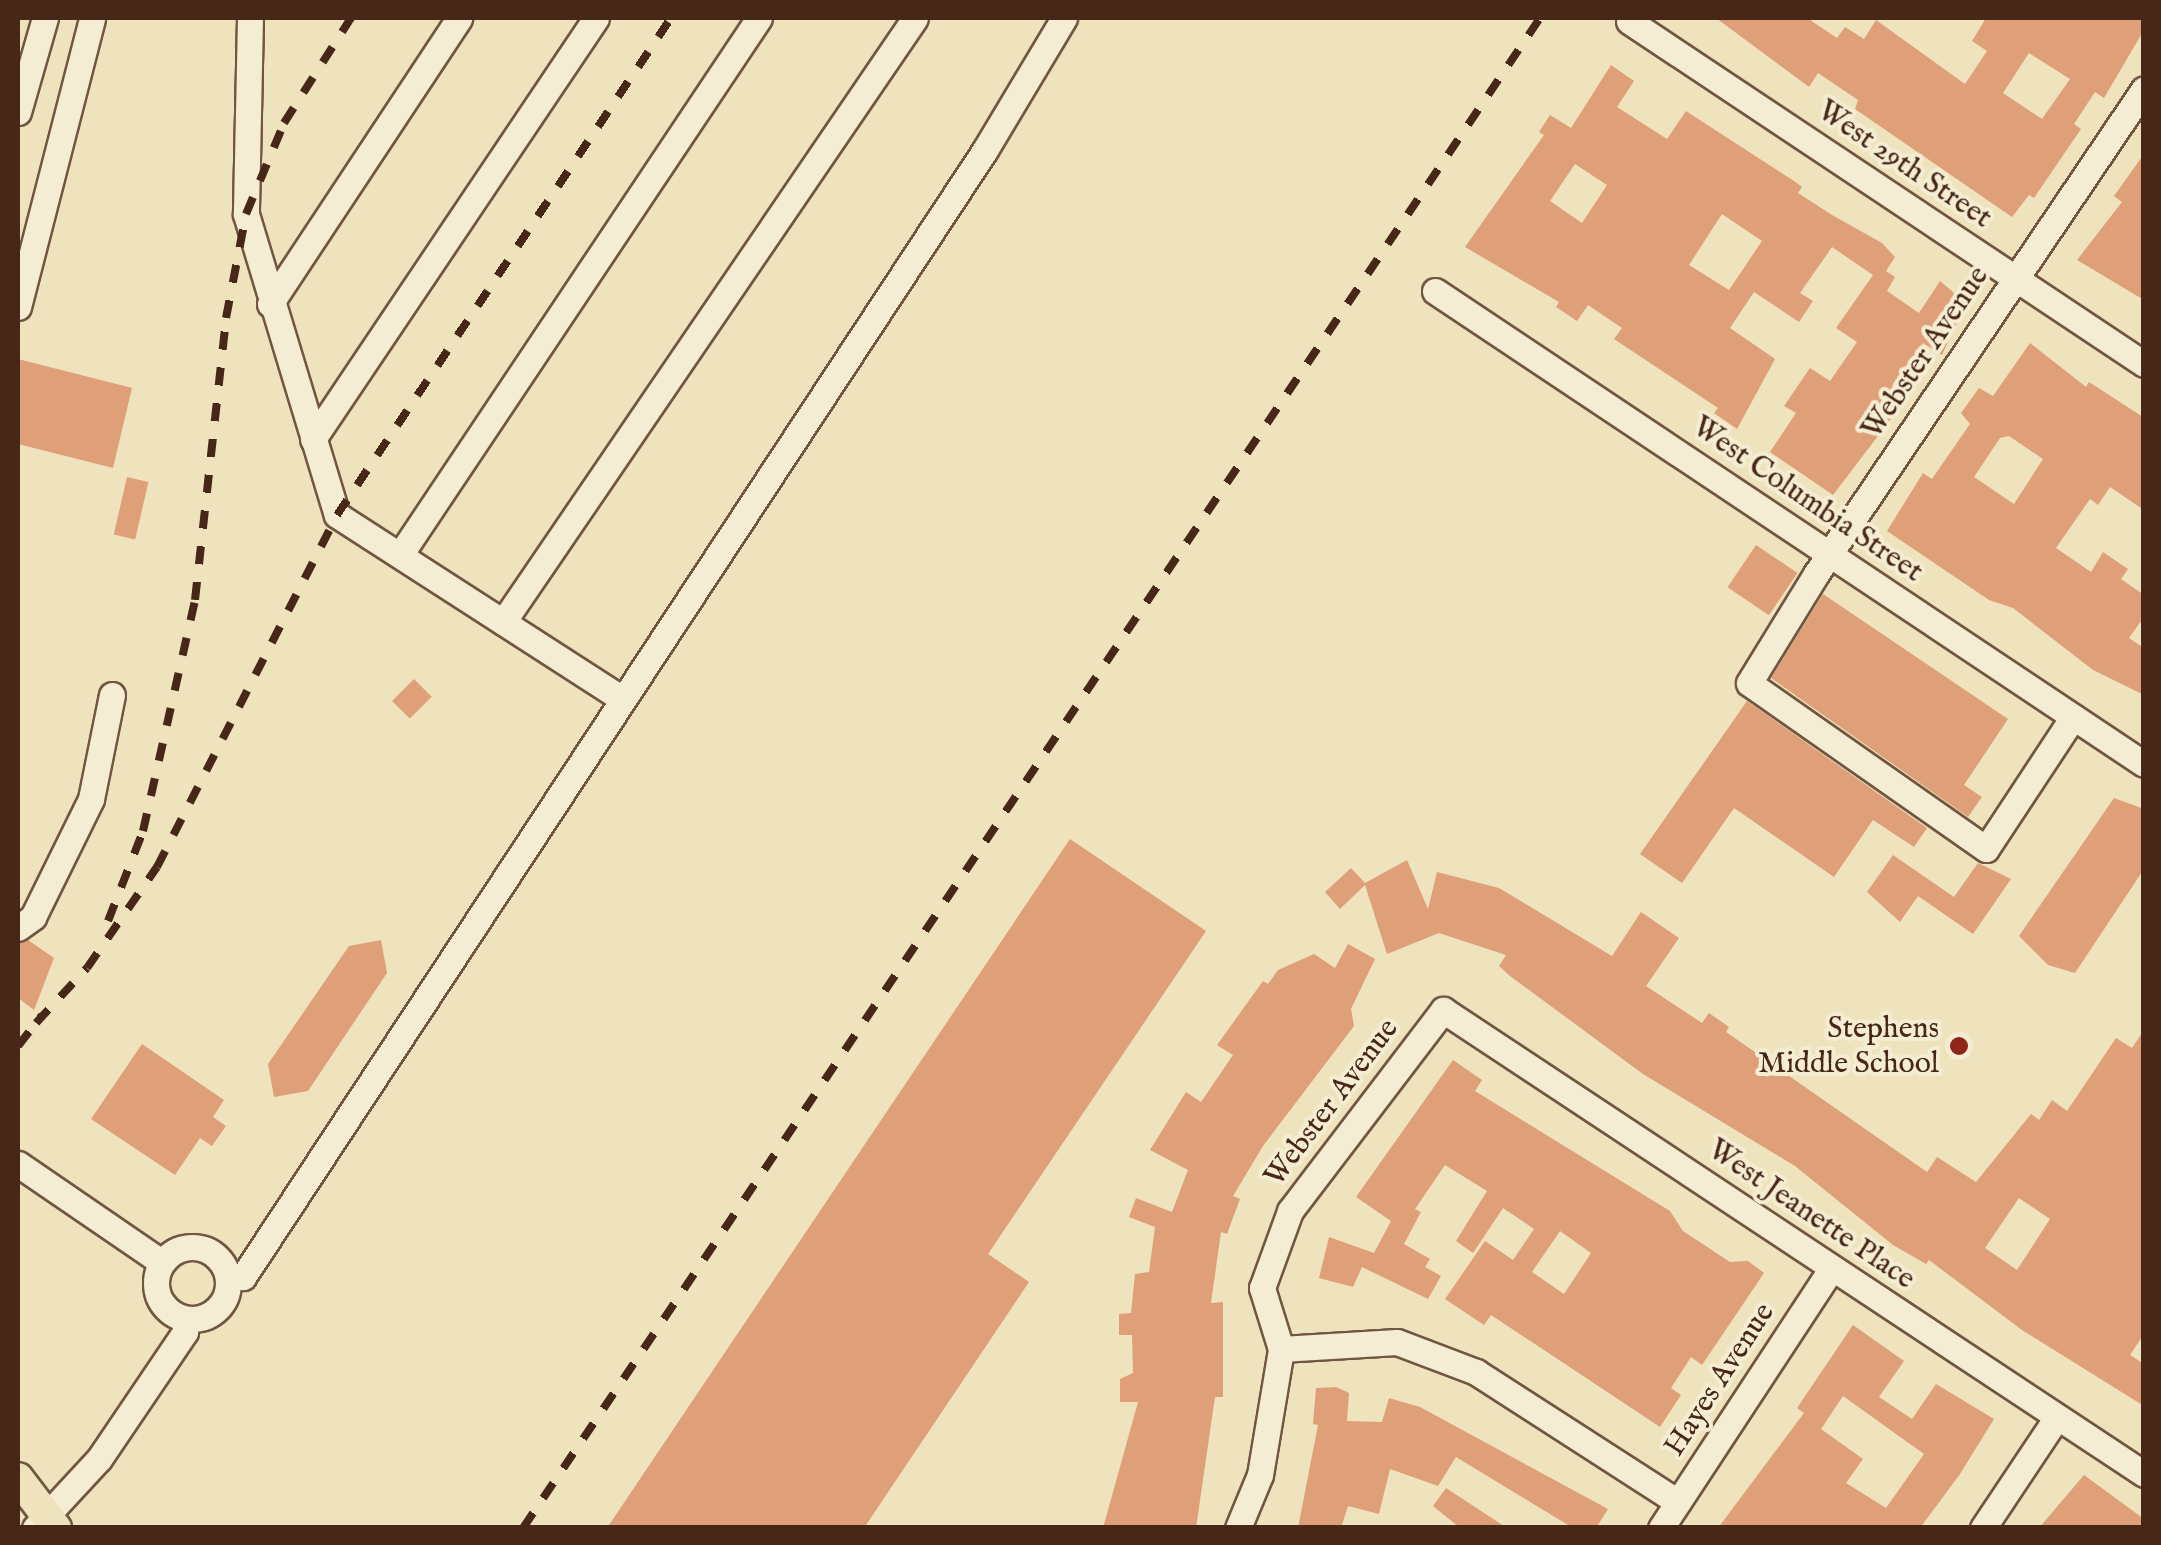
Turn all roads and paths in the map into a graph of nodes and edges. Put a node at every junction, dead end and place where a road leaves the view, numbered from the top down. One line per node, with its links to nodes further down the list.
1 (45, 18): 11 (street)
2 (92, 18): 15 (street)
3 (459, 18): 14 (street)
4 (596, 18): 17 (street)
5 (759, 18): 19 (street)
6 (915, 18): 20 (street)
7 (1064, 18): 22 (street)
8 (1629, 20): 12 (street, West 29th Street)
9 (253, 22): 14 (street)
10 (2144, 89): 12 (street, Webster Avenue)
11 (18, 112)
12 (2016, 278): 16 (street, West 29th Street); 18 (street, Webster Avenue)
13 (1435, 290): 18 (street, West Columbia Street)
14 (270, 304): 17 (street)
15 (18, 307)
16 (2144, 364)
17 (314, 439): 19 (street)
18 (1830, 554): 23 (street, West Columbia Street); 23 (street, Webster Avenue)
19 (400, 555): 20 (street)
20 (503, 622): 22 (street)
21 (112, 694): 25 (street)
22 (622, 700): 30 (street)
23 (2073, 717): 24 (street, West Columbia Street)
24 (2144, 764)
25 (18, 928)
26 (1443, 1010): 29 (street, West Jeanette Place); 32 (street, Webster Avenue)
27 (18, 1164): 28 (street)
28 (161, 1262): 30 (street); 31 (street)
29 (1832, 1268): 33 (street, West Jeanette Place); 36 (street, Hayes Avenue)
30 (228, 1275): 31 (street)
31 (184, 1318): 37 (street)
32 (1280, 1349): 36 (street); 38 (street, Webster Avenue)
33 (2057, 1417): 34 (street, West Jeanette Place); 40 (street)
34 (2144, 1474)
35 (18, 1478): 37 (main road)
36 (1678, 1502): 39 (street, Hayes Avenue)
37 (46, 1523)
38 (1238, 1528)
39 (1661, 1528)
40 (1983, 1528)

